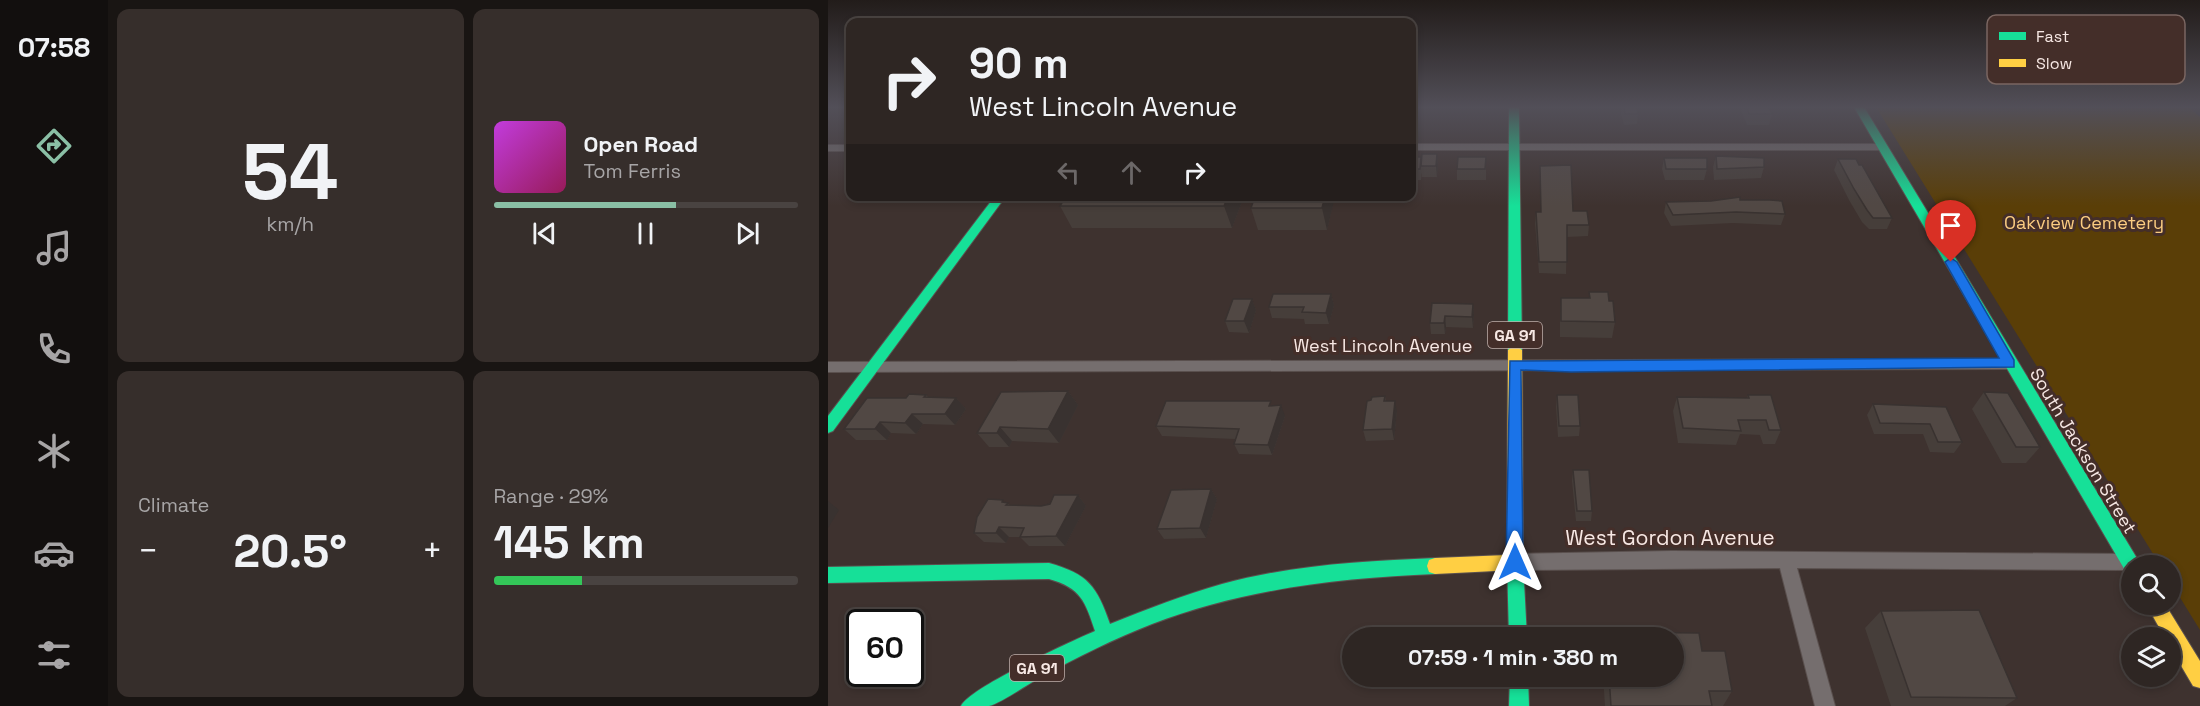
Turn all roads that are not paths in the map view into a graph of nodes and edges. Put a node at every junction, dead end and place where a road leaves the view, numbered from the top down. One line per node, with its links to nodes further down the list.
1 (1514, 140): 4 (main road, GA 91)
2 (1879, 140): 5 (main road, South Jackson Street)
3 (1416, 147): 4 (street)
4 (1514, 147): 5 (street); 9 (main road, GA 91)
5 (1883, 147): 10 (main road, South Jackson Street)
6 (828, 148): 7 (street)
7 (846, 148)
8 (997, 201): 11 (main road)
9 (1514, 364): 10 (street, West Lincoln Avenue); 11 (street, West Lincoln Avenue); 16 (main road, GA 91)
10 (2009, 364): 14 (main road, South Jackson Street)
11 (875, 365): 12 (street, West Lincoln Avenue); 13 (main road)
12 (828, 367)
13 (828, 427)
14 (2125, 555)
15 (1786, 560): 16 (street, West Gordon Avenue); 17 (street, West Gordon Avenue); 26 (street)
16 (1515, 562): 20 (main road); 21 (main road, West Gordon Avenue / GA 91)
17 (2121, 564)
18 (828, 575): 21 (main road)
19 (2162, 615): 22 (main road)
20 (1518, 627)
21 (1105, 635): 24 (main road, GA 91)
22 (2200, 679)
23 (1519, 687): 25 (main road)
24 (971, 706)
25 (1519, 706)
26 (1825, 706)

